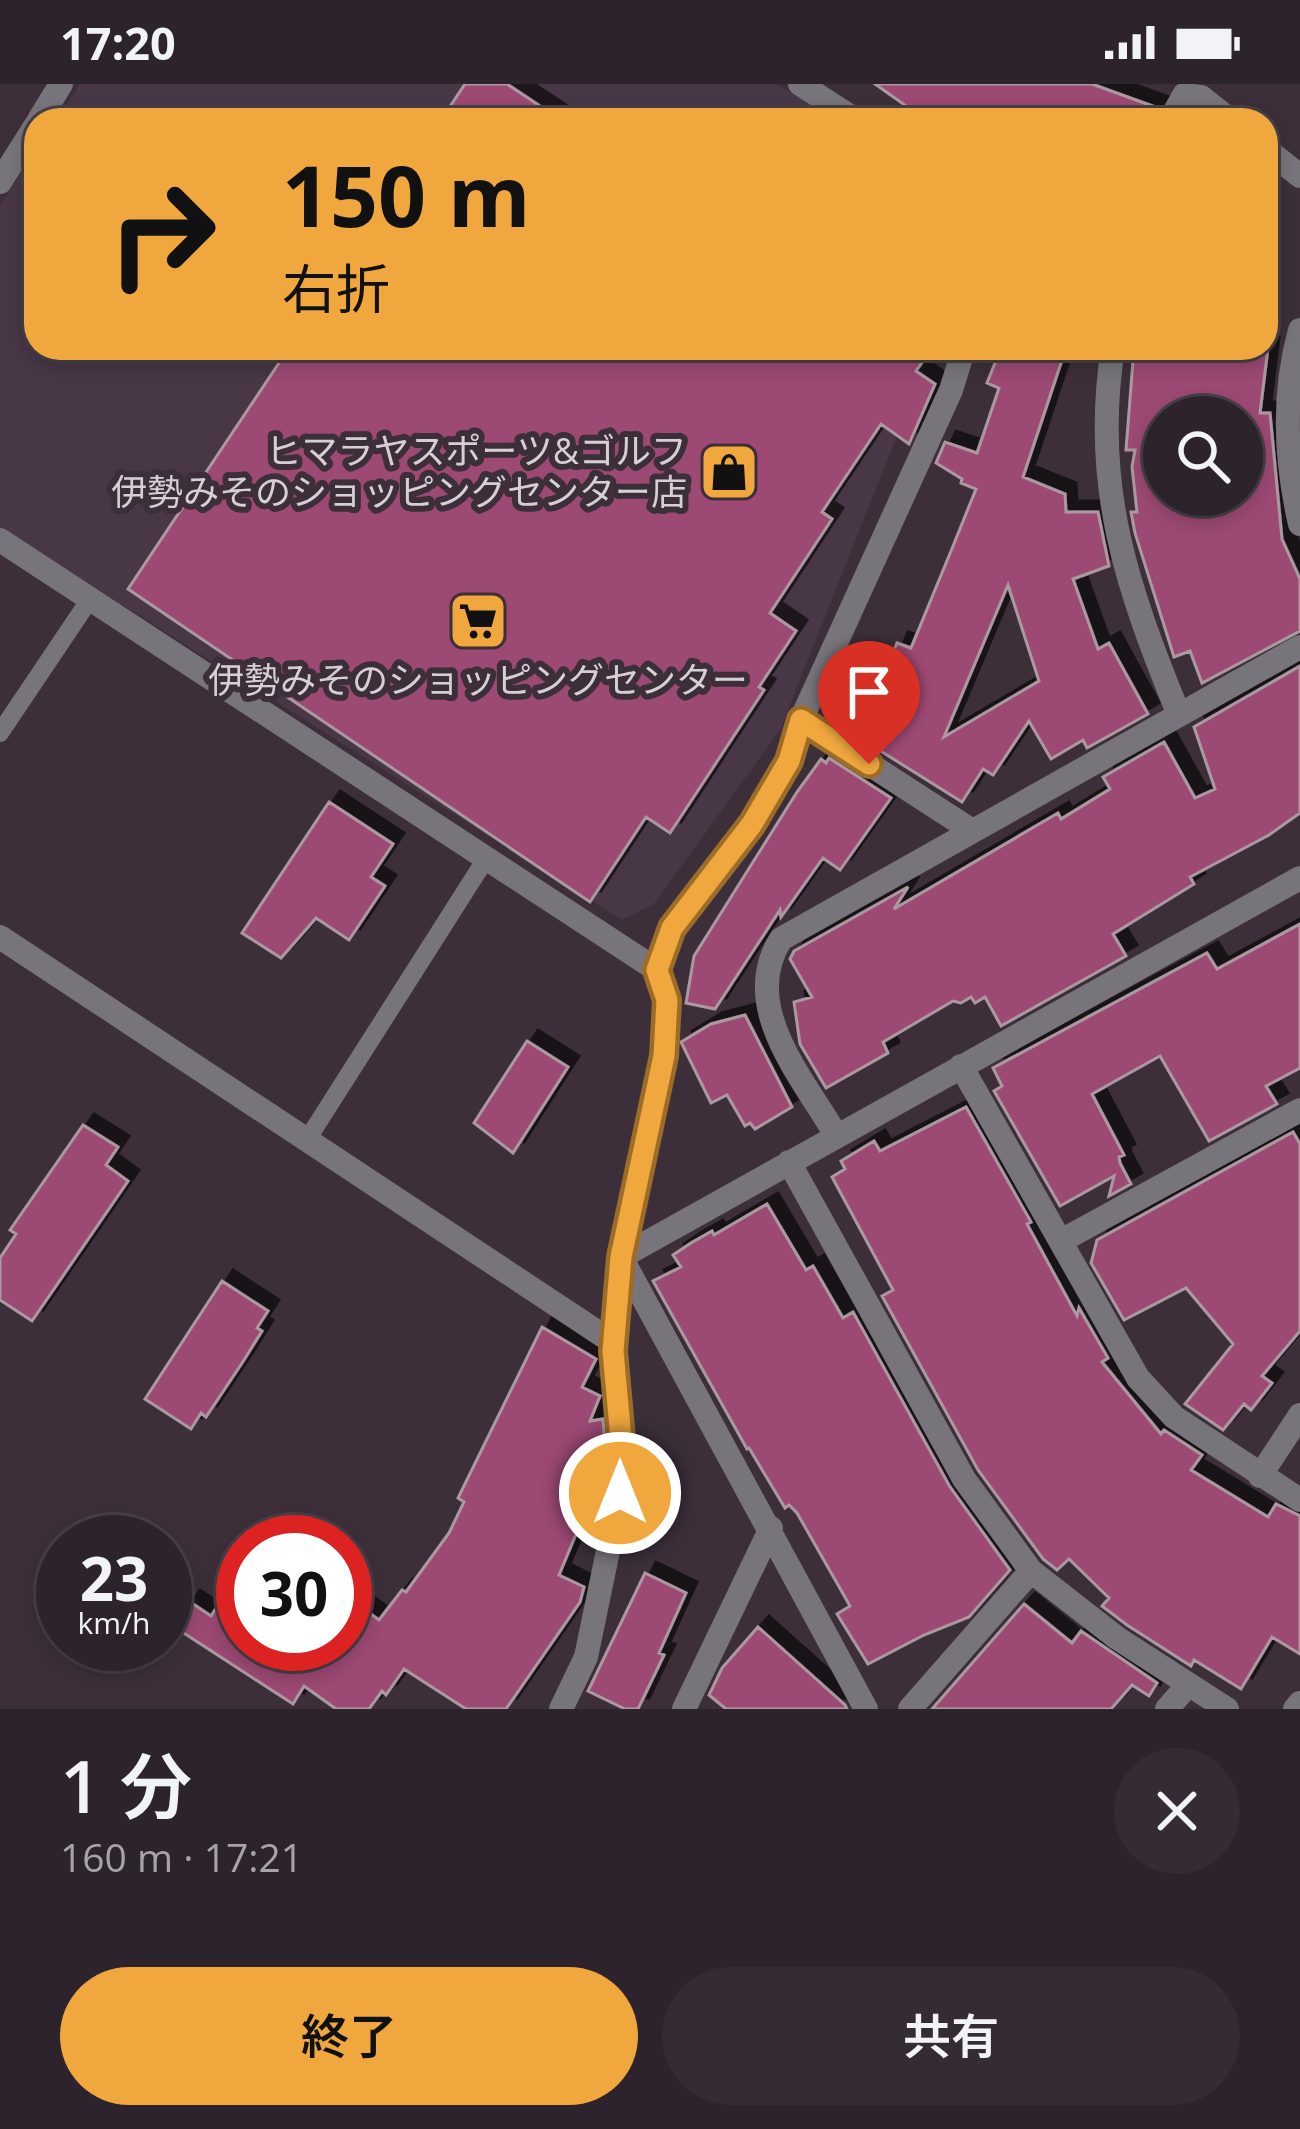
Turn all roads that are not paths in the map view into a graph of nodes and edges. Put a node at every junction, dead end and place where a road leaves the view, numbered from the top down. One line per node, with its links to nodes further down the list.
1 (800, 84): 2 (street)
2 (837, 108)
3 (1177, 108): 4 (street)
4 (1215, 108)
5 (24, 144): 6 (street)
6 (0, 181)
7 (1300, 330): 10 (street)
8 (960, 360): 15 (street)
9 (1112, 360): 14 (street)
10 (1300, 524)
11 (0, 540): 12 (street)
12 (90, 599): 16 (lane); 18 (street)
13 (1300, 647): 14 (street)
14 (1179, 715): 17 (street)
15 (801, 720): 17 (street); 21 (street)
16 (0, 733)
17 (970, 830): 24 (street)
18 (487, 857): 21 (street); 25 (lane)
19 (1300, 878): 22 (street)
20 (0, 938): 25 (street)
21 (657, 970): 28 (street)
22 (961, 1066): 24 (street); 27 (street)
23 (1300, 1110): 27 (street)
24 (836, 1135): 26 (street)
25 (307, 1140): 29 (street)
26 (789, 1162): 28 (street); 34 (street)
27 (1061, 1241): 31 (street)
28 (621, 1257): 29 (street); 33 (street)
29 (614, 1343): 36 (street)
30 (1300, 1415): 31 (street)
31 (1260, 1476): 32 (street)
32 (1300, 1500)
33 (771, 1528): 37 (street); 38 (street)
34 (1031, 1571): 35 (street); 39 (street)
35 (1188, 1685): 40 (street); 41 (street)
36 (561, 1709)
37 (684, 1709)
38 (866, 1709)
39 (910, 1709)
40 (1167, 1709)
41 (1227, 1709)

